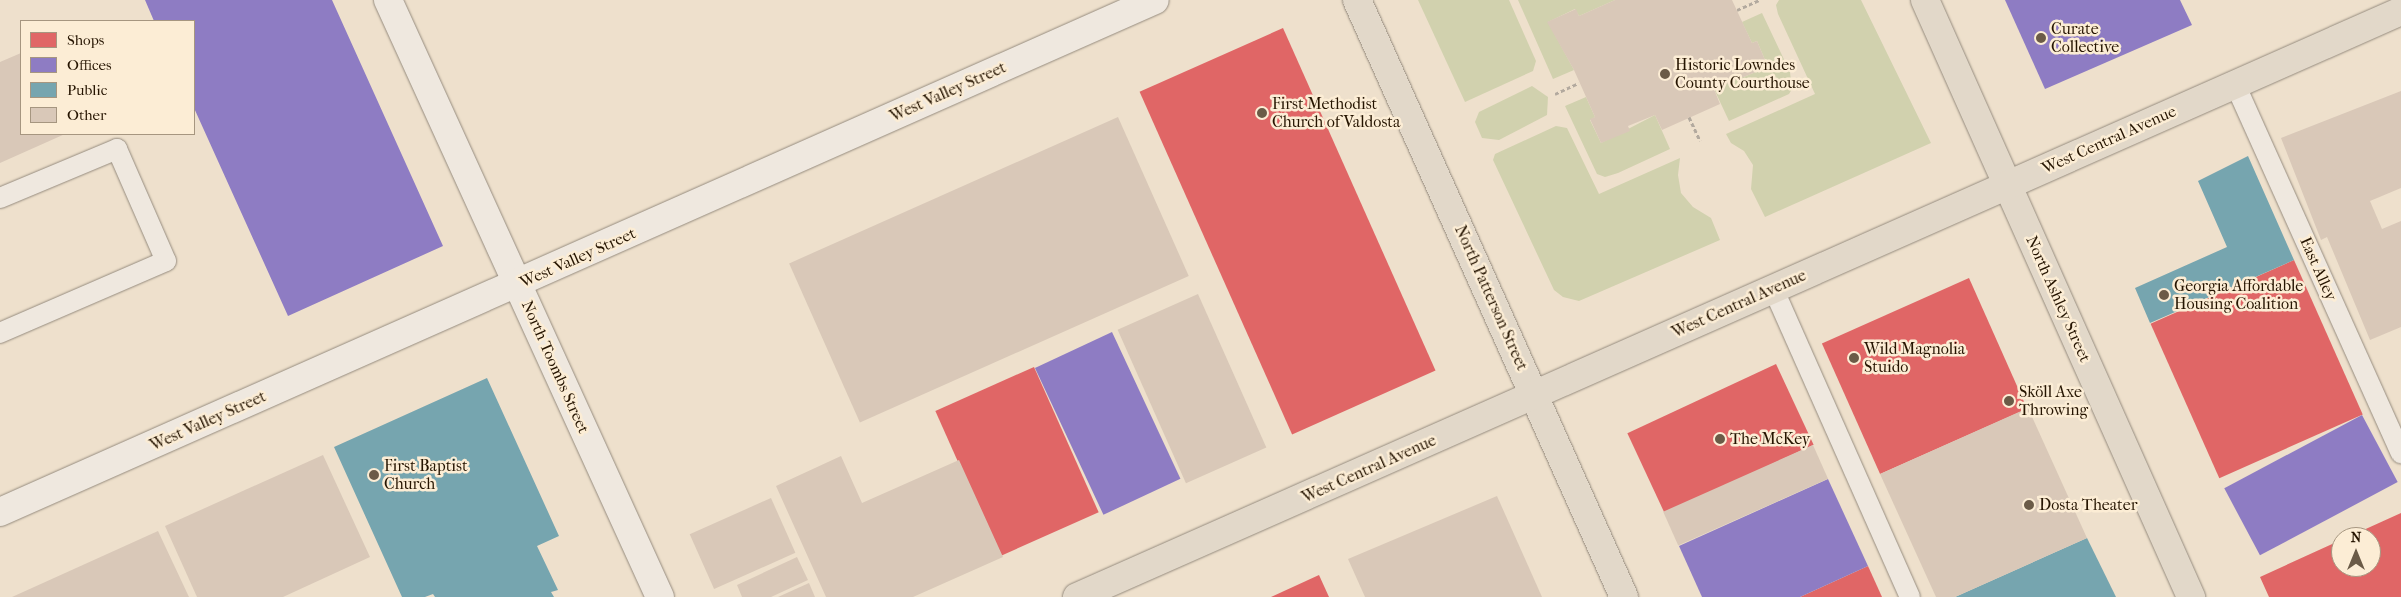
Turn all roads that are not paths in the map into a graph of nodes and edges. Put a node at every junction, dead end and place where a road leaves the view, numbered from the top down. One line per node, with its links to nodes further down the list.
1 (388, 0): 9 (street, North Toombs Street)
2 (1155, 0): 9 (street, West Valley Street)
3 (1357, 0): 12 (main road, North Patterson Street)
4 (1925, 0): 7 (main road, North Ashley Street)
5 (2401, 11): 6 (main road, West Central Avenue)
6 (2235, 84): 7 (main road, West Central Avenue); 13 (lane, East Alley)
7 (2007, 186): 10 (main road, West Central Avenue); 19 (main road, North Ashley Street)
8 (0, 198): 11 (lane)
9 (518, 284): 14 (street, West Valley Street); 15 (street, North Toombs Street)
10 (1773, 288): 12 (main road, West Central Avenue); 18 (lane)
11 (0, 333)
12 (1534, 396): 16 (main road, West Central Avenue); 17 (main road, North Patterson Street)
13 (2401, 453)
14 (0, 512)
15 (660, 597)
16 (1077, 597)
17 (1624, 597)
18 (1910, 597)
19 (2191, 597)

